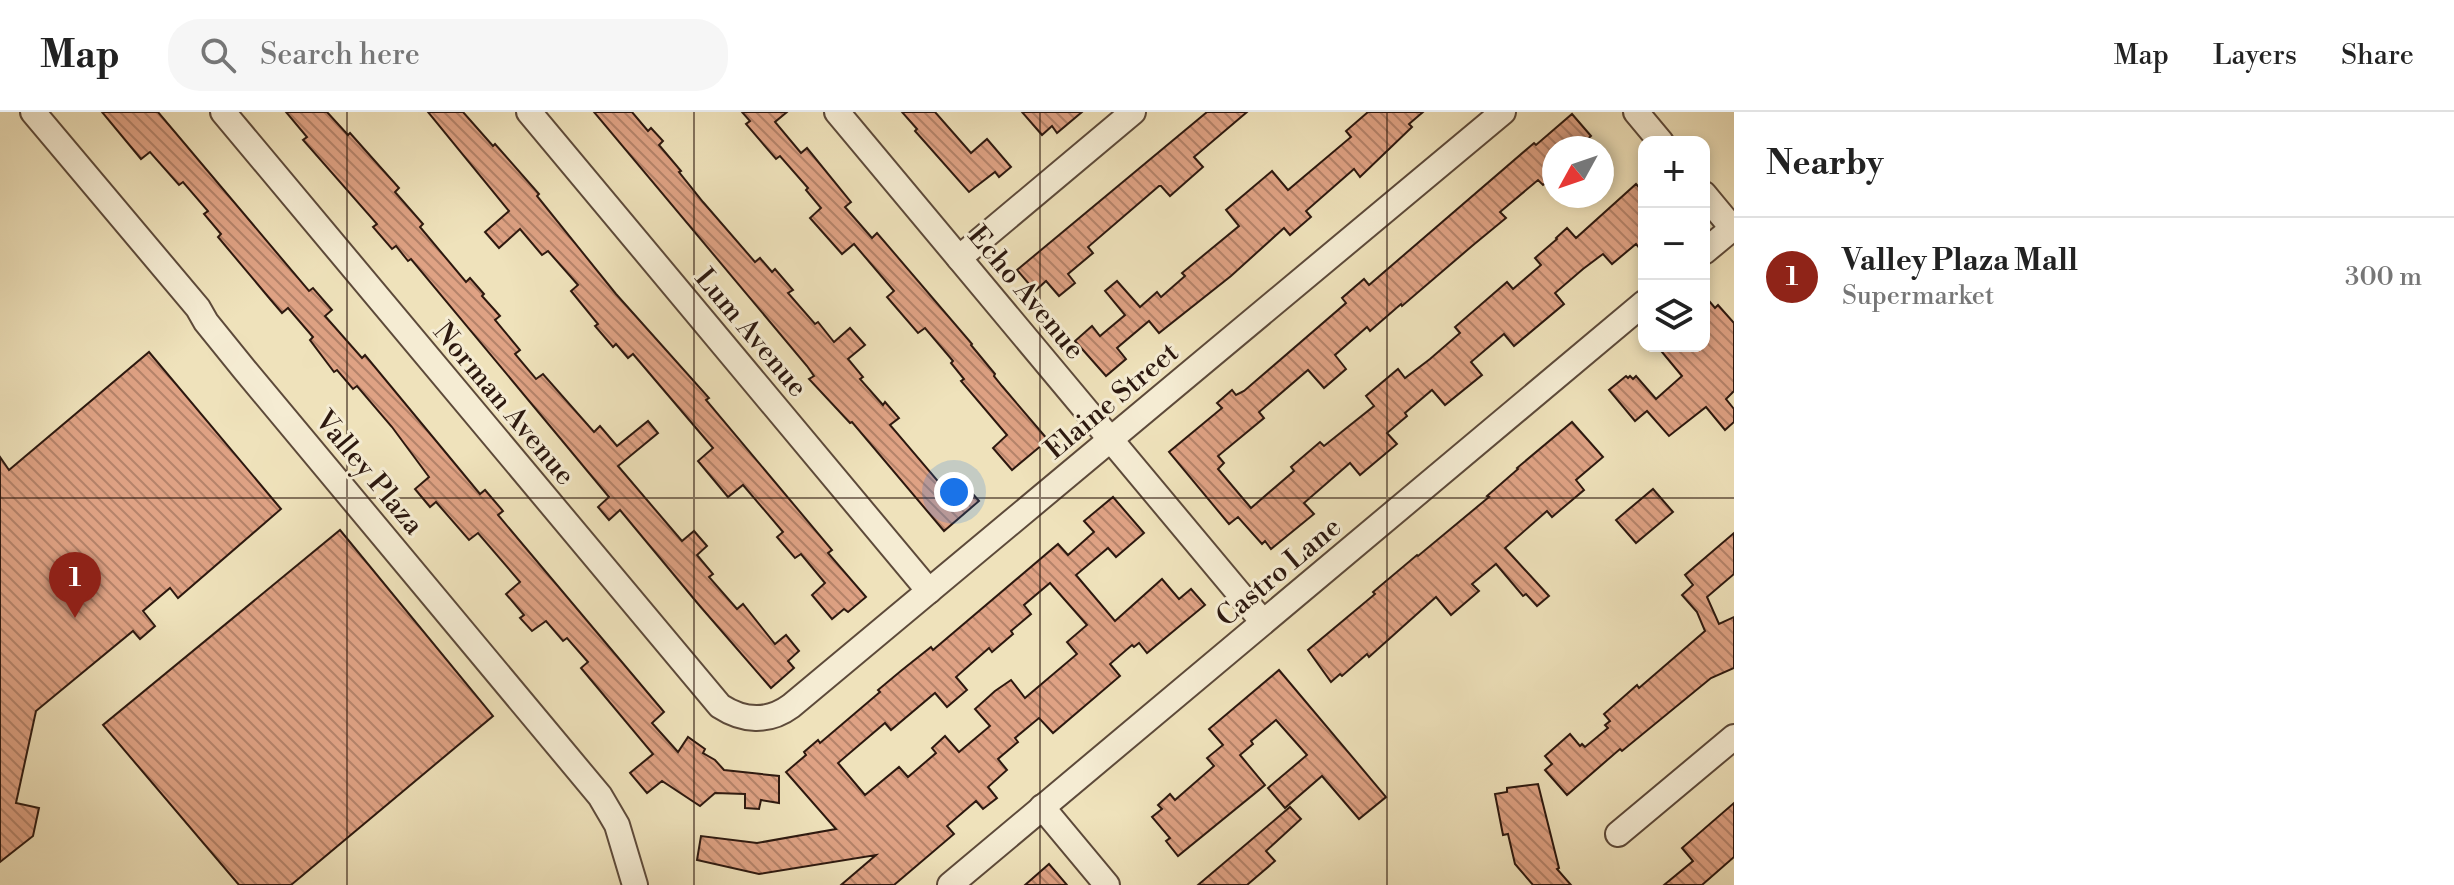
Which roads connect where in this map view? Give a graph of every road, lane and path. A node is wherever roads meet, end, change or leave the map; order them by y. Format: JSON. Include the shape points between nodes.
{"nodes":[{"id":1,"x":33,"y":112,"type":"edge"},
{"id":2,"x":223,"y":112,"type":"edge"},
{"id":3,"x":529,"y":112,"type":"edge"},
{"id":4,"x":837,"y":112,"type":"edge"},
{"id":5,"x":1133,"y":112,"type":"edge"},
{"id":6,"x":1503,"y":112,"type":"edge"},
{"id":7,"x":1636,"y":112,"type":"edge"},
{"id":8,"x":1656,"y":136,"type":"edge"},
{"id":9,"x":1710,"y":201,"type":"edge"},
{"id":10,"x":1733,"y":229,"type":"edge"},
{"id":11,"x":1710,"y":247,"type":"edge"},
{"id":12,"x":959,"y":258,"type":"junction"},
{"id":13,"x":1638,"y":308,"type":"edge"},
{"id":14,"x":1111,"y":439,"type":"junction"},
{"id":15,"x":929,"y":591,"type":"junction"},
{"id":16,"x":1263,"y":622,"type":"junction"},
{"id":17,"x":751,"y":719,"type":"joint"},
{"id":18,"x":1734,"y":737,"type":"edge"},
{"id":19,"x":1042,"y":807,"type":"junction"},
{"id":20,"x":1618,"y":834,"type":"dead end"},
{"id":21,"x":635,"y":885,"type":"edge"},
{"id":22,"x":950,"y":885,"type":"edge"},
{"id":23,"x":1107,"y":885,"type":"edge"}],
"edges":[{"from":1,"to":21,"type":"street","name":"Valley Plaza","via":[[600,796],[617,825]]},
{"from":2,"to":17,"type":"street","name":"Norman Avenue","via":[[720,706]]},
{"from":3,"to":15,"type":"street","name":"Lum Avenue"},
{"from":4,"to":12,"type":"street","name":"Echo Avenue"},
{"from":5,"to":12,"type":"street"},
{"from":6,"to":14,"type":"street","name":"Elaine Street"},
{"from":7,"to":8,"type":"street"},
{"from":9,"to":10,"type":"street"},
{"from":10,"to":11,"type":"street"},
{"from":12,"to":14,"type":"street","name":"Echo Avenue"},
{"from":13,"to":16,"type":"street","name":"Castro Lane"},
{"from":14,"to":15,"type":"street","name":"Elaine Street"},
{"from":14,"to":16,"type":"street","name":"Echo Avenue"},
{"from":15,"to":17,"type":"street","name":"Elaine Street","via":[[791,706]]},
{"from":16,"to":19,"type":"street","name":"Castro Lane"},
{"from":18,"to":20,"type":"street"},
{"from":19,"to":22,"type":"street","name":"Castro Lane"},
{"from":19,"to":23,"type":"street"}]}
